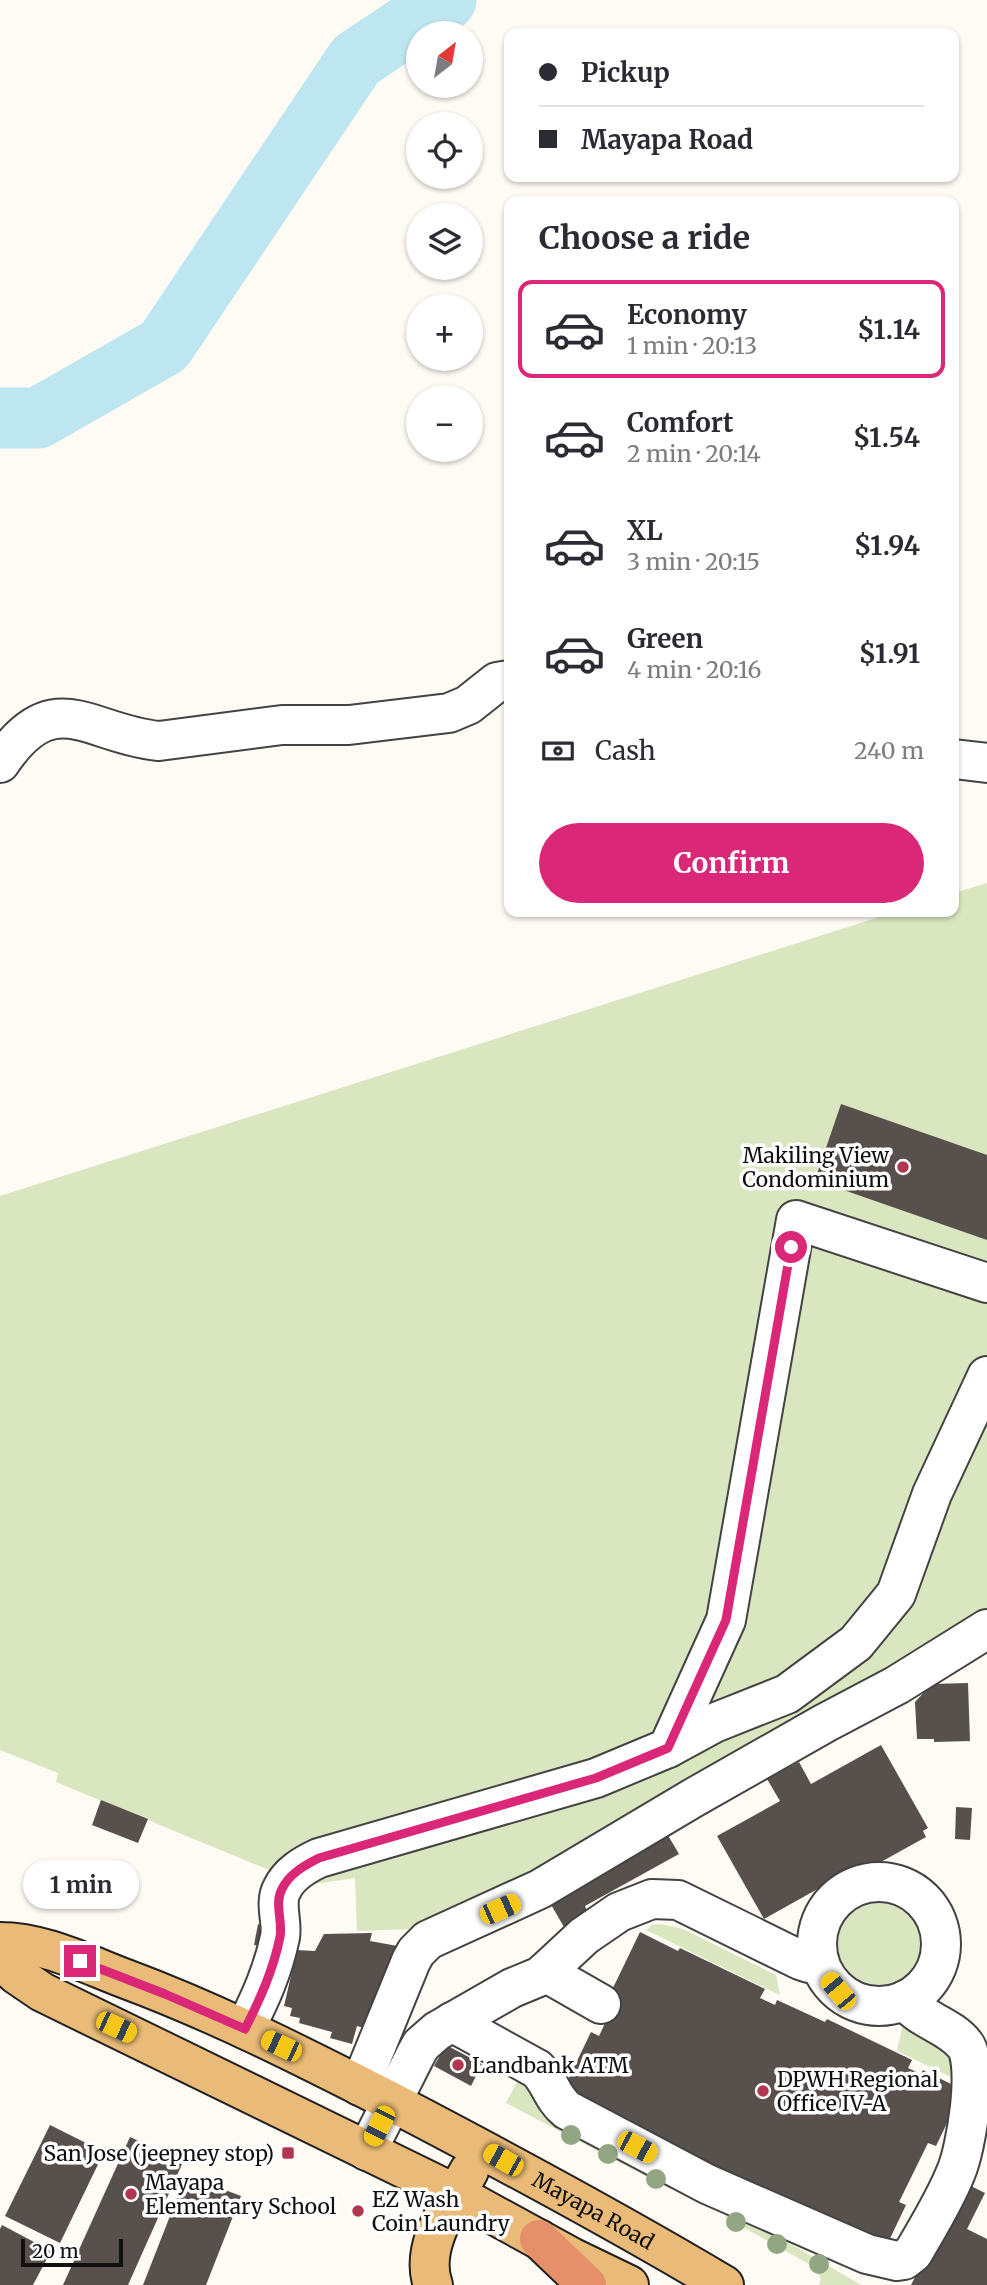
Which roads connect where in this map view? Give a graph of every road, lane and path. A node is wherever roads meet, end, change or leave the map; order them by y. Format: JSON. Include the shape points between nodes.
{"nodes":[{"id":1,"x":504,"y":681,"type":"edge"},
{"id":2,"x":959,"y":760,"type":"edge"},
{"id":3,"x":0,"y":763,"type":"edge"},
{"id":4,"x":987,"y":763,"type":"edge"},
{"id":5,"x":987,"y":1283,"type":"edge"},
{"id":6,"x":987,"y":1376,"type":"edge"},
{"id":7,"x":985,"y":1633,"type":"edge"},
{"id":8,"x":668,"y":1748,"type":"junction"},
{"id":9,"x":0,"y":1942,"type":"edge"},
{"id":10,"x":0,"y":1960,"type":"edge"},
{"id":11,"x":819,"y":1961,"type":"junction"},
{"id":12,"x":545,"y":1972,"type":"junction"},
{"id":13,"x":905,"y":2000,"type":"junction"},
{"id":14,"x":601,"y":2004,"type":"dead end"},
{"id":15,"x":452,"y":2022,"type":"junction"},
{"id":16,"x":245,"y":2029,"type":"junction"},
{"id":17,"x":376,"y":2094,"type":"junction"},
{"id":18,"x":481,"y":2148,"type":"junction"},
{"id":19,"x":367,"y":2151,"type":"junction"},
{"id":20,"x":456,"y":2194,"type":"junction"},
{"id":21,"x":539,"y":2239,"type":"junction"},
{"id":22,"x":433,"y":2285,"type":"edge"},
{"id":23,"x":587,"y":2285,"type":"edge"},
{"id":24,"x":629,"y":2285,"type":"edge"},
{"id":25,"x":724,"y":2285,"type":"edge"}],
"edges":[{"from":1,"to":3,"type":"street","via":[[449,713],[349,725],[282,725],[159,741],[78,719],[55,718],[22,735]]},
{"from":2,"to":4,"type":"street"},
{"from":5,"to":8,"type":"street","via":[[796,1220],[726,1620]]},
{"from":6,"to":8,"type":"street","via":[[932,1494],[895,1594],[856,1643],[787,1694],[714,1723]]},
{"from":7,"to":17,"type":"street","via":[[540,1889],[428,1940],[411,1961]]},
{"from":8,"to":16,"type":"street","via":[[596,1778],[308,1863],[280,1891],[281,1930],[272,1969]]},
{"from":9,"to":16,"type":"main road","name":"Mayapa Road","via":[[58,1953]]},
{"from":10,"to":19,"type":"main road","via":[[42,1992]]},
{"from":11,"to":12,"type":"street","via":[[800,1961],[686,1902],[660,1898],[606,1920]]},
{"from":11,"to":13,"type":"street","via":[[838,1991],[853,2000],[870,2005]]},
{"from":11,"to":13,"type":"street","via":[[819,1926],[838,1897],[870,1882],[904,1887],[931,1910],[941,1944],[931,1977]]},
{"from":12,"to":14,"type":"street"},
{"from":12,"to":15,"type":"street"},
{"from":13,"to":15,"type":"street","via":[[916,2013],[964,2044],[971,2061],[972,2085],[956,2173],[913,2253],[897,2261],[867,2255],[707,2184],[567,2110],[555,2100],[537,2068]]},
{"from":15,"to":17,"type":"street","via":[[421,2045]]},
{"from":16,"to":17,"type":"main road","name":"Mayapa Road"},
{"from":17,"to":18,"type":"main road","name":"Mayapa Road"},
{"from":17,"to":19,"type":"street"},
{"from":18,"to":20,"type":"main road"},
{"from":18,"to":25,"type":"main road","name":"Mayapa Road"},
{"from":19,"to":20,"type":"main road"},
{"from":20,"to":21,"type":"main road"},
{"from":20,"to":22,"type":"main road","via":[[430,2255]]},
{"from":21,"to":23,"type":"highway"},
{"from":21,"to":24,"type":"main road"}]}
